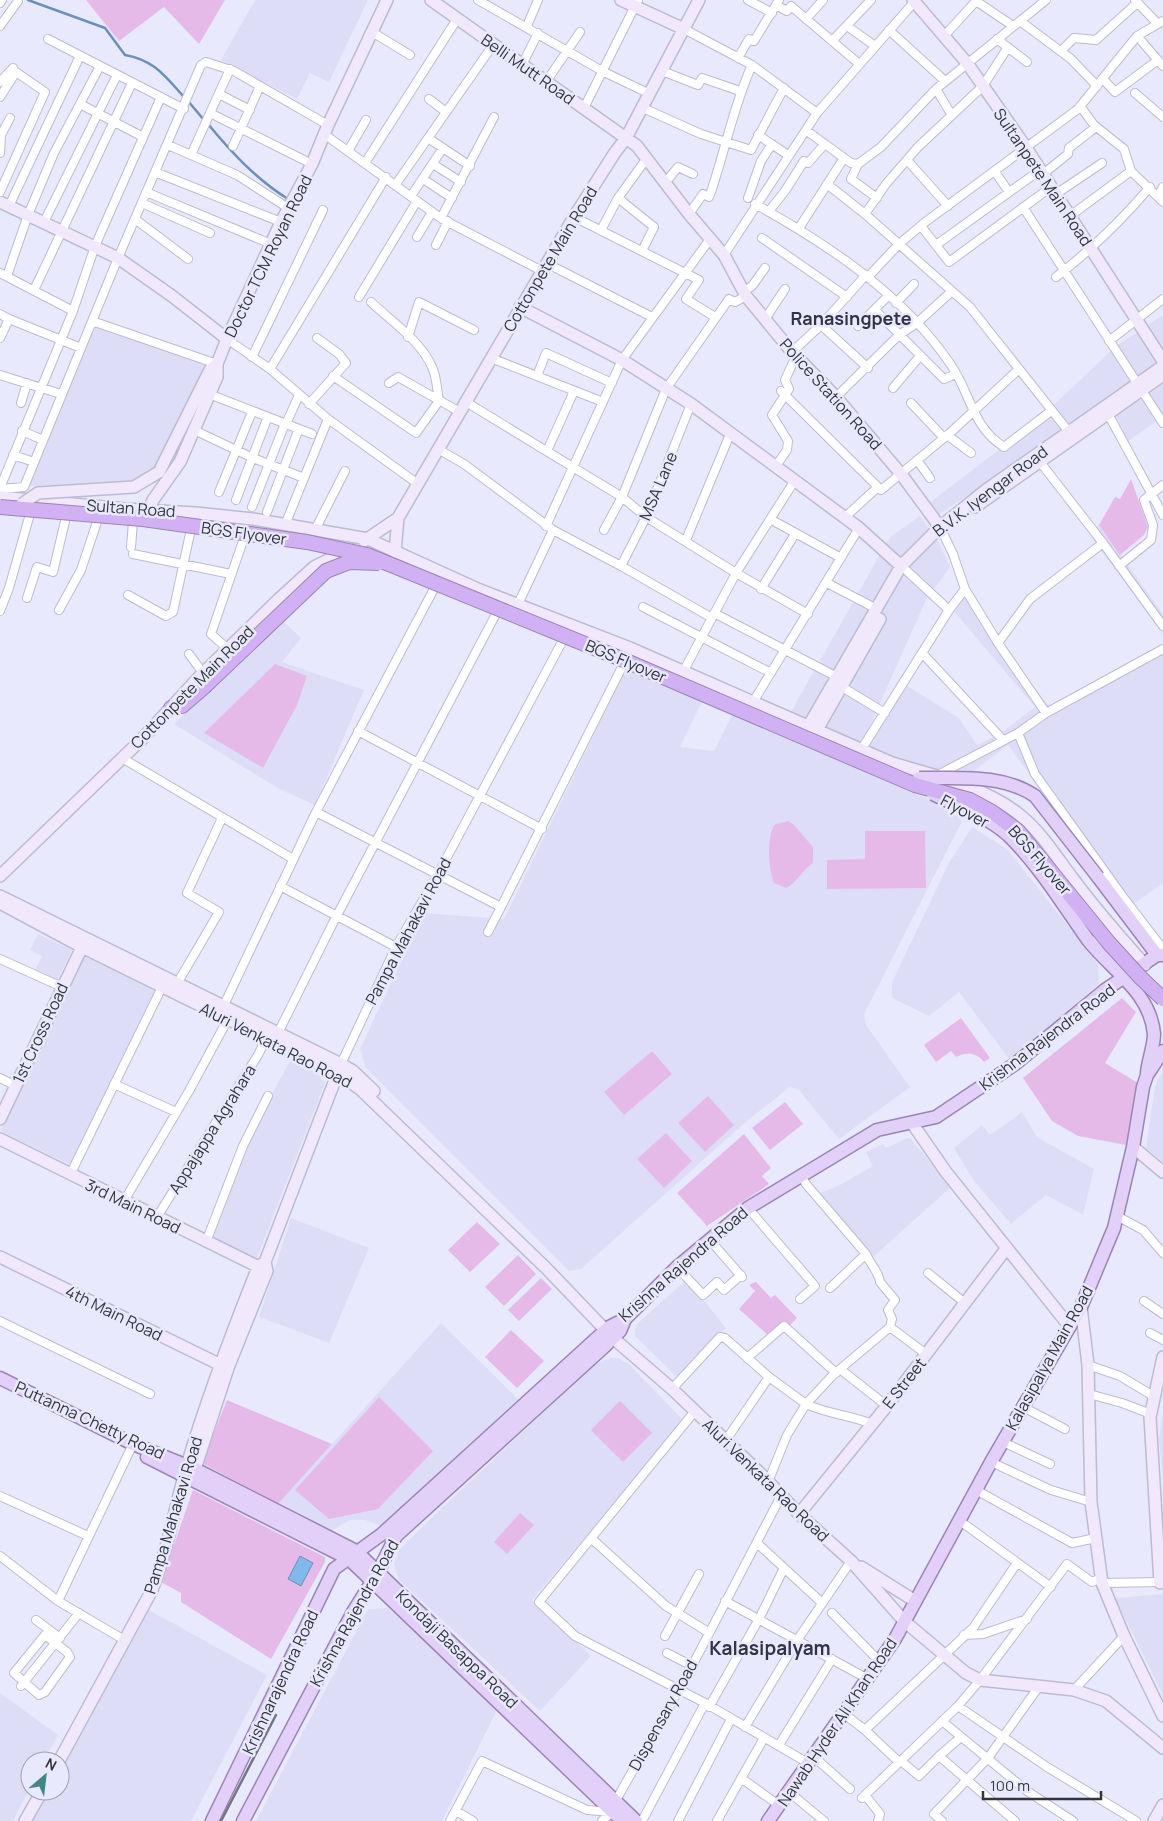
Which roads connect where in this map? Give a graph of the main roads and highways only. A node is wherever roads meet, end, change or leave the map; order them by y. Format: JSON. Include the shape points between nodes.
{"nodes":[{"id":1,"x":387,"y":0,"type":"edge"},
{"id":2,"x":431,"y":0,"type":"edge"},
{"id":3,"x":621,"y":0,"type":"edge"},
{"id":4,"x":698,"y":0,"type":"edge"},
{"id":5,"x":914,"y":0,"type":"edge"},
{"id":6,"x":637,"y":3,"type":"edge"},
{"id":7,"x":684,"y":29,"type":"junction"},
{"id":8,"x":626,"y":138,"type":"junction"},
{"id":9,"x":5,"y":204,"type":"edge"},
{"id":10,"x":520,"y":307,"type":"junction"},
{"id":11,"x":227,"y":339,"type":"junction"},
{"id":12,"x":1163,"y":361,"type":"edge"},
{"id":13,"x":217,"y":364,"type":"junction"},
{"id":14,"x":1163,"y":366,"type":"edge"},
{"id":15,"x":1163,"y":376,"type":"edge"},
{"id":16,"x":1139,"y":388,"type":"junction"},
{"id":17,"x":1106,"y":411,"type":"junction"},
{"id":18,"x":0,"y":497,"type":"edge"},
{"id":19,"x":0,"y":502,"type":"edge"},
{"id":20,"x":0,"y":509,"type":"edge"},
{"id":21,"x":26,"y":509,"type":"junction"},
{"id":22,"x":148,"y":510,"type":"junction"},
{"id":23,"x":398,"y":518,"type":"junction"},
{"id":24,"x":145,"y":524,"type":"junction"},
{"id":25,"x":317,"y":530,"type":"junction"},
{"id":26,"x":941,"y":530,"type":"junction"},
{"id":27,"x":368,"y":539,"type":"junction"},
{"id":28,"x":319,"y":547,"type":"junction"},
{"id":29,"x":347,"y":552,"type":"junction"},
{"id":30,"x":392,"y":557,"type":"junction"},
{"id":31,"x":314,"y":567,"type":"junction"},
{"id":32,"x":904,"y":568,"type":"junction"},
{"id":33,"x":204,"y":680,"type":"junction"},
{"id":34,"x":841,"y":681,"type":"junction"},
{"id":35,"x":171,"y":708,"type":"joint"},
{"id":36,"x":812,"y":728,"type":"junction"},
{"id":37,"x":804,"y":744,"type":"junction"},
{"id":38,"x":917,"y":781,"type":"junction"},
{"id":39,"x":0,"y":876,"type":"edge"},
{"id":40,"x":0,"y":896,"type":"edge"},
{"id":41,"x":0,"y":903,"type":"edge"},
{"id":42,"x":82,"y":947,"type":"junction"},
{"id":43,"x":1162,"y":952,"type":"edge"},
{"id":44,"x":1145,"y":965,"type":"junction"},
{"id":45,"x":1128,"y":977,"type":"junction"},
{"id":46,"x":164,"y":982,"type":"junction"},
{"id":47,"x":1163,"y":990,"type":"edge"},
{"id":48,"x":1163,"y":999,"type":"edge"},
{"id":49,"x":1163,"y":1006,"type":"edge"},
{"id":50,"x":1163,"y":1051,"type":"edge"},
{"id":51,"x":339,"y":1069,"type":"junction"},
{"id":52,"x":1147,"y":1075,"type":"junction"},
{"id":53,"x":0,"y":1119,"type":"edge"},
{"id":54,"x":912,"y":1123,"type":"junction"},
{"id":55,"x":0,"y":1139,"type":"edge"},
{"id":56,"x":1133,"y":1147,"type":"junction"},
{"id":57,"x":1161,"y":1168,"type":"edge"},
{"id":58,"x":1006,"y":1249,"type":"junction"},
{"id":59,"x":0,"y":1257,"type":"edge"},
{"id":60,"x":263,"y":1266,"type":"junction"},
{"id":61,"x":1081,"y":1307,"type":"junction"},
{"id":62,"x":1070,"y":1328,"type":"junction"},
{"id":63,"x":613,"y":1335,"type":"junction"},
{"id":64,"x":1163,"y":1357,"type":"edge"},
{"id":65,"x":224,"y":1366,"type":"junction"},
{"id":66,"x":0,"y":1378,"type":"edge"},
{"id":67,"x":0,"y":1385,"type":"edge"},
{"id":68,"x":133,"y":1447,"type":"junction"},
{"id":69,"x":185,"y":1468,"type":"junction"},
{"id":70,"x":799,"y":1514,"type":"junction"},
{"id":71,"x":352,"y":1555,"type":"junction"},
{"id":72,"x":851,"y":1561,"type":"junction"},
{"id":73,"x":375,"y":1575,"type":"junction"},
{"id":74,"x":1161,"y":1582,"type":"edge"},
{"id":75,"x":915,"y":1601,"type":"junction"},
{"id":76,"x":904,"y":1621,"type":"junction"},
{"id":77,"x":1163,"y":1716,"type":"edge"},
{"id":78,"x":1163,"y":1748,"type":"edge"},
{"id":79,"x":65,"y":1751,"type":"edge"},
{"id":80,"x":36,"y":1801,"type":"edge"},
{"id":81,"x":1163,"y":1805,"type":"edge"},
{"id":82,"x":614,"y":1807,"type":"junction"},
{"id":83,"x":25,"y":1821,"type":"edge"},
{"id":84,"x":212,"y":1821,"type":"edge"},
{"id":85,"x":243,"y":1821,"type":"edge"},
{"id":86,"x":622,"y":1821,"type":"edge"},
{"id":87,"x":636,"y":1821,"type":"edge"},
{"id":88,"x":768,"y":1821,"type":"edge"},
{"id":89,"x":1154,"y":1821,"type":"edge"}],
"edges":[{"from":1,"to":11,"type":"main road","name":"Doctor TCM Royan Road"},
{"from":2,"to":8,"type":"main road","name":"Belli Mutt Road"},
{"from":3,"to":6,"type":"main road"},
{"from":4,"to":7,"type":"main road","name":"Cottonpete Main Road"},
{"from":5,"to":12,"type":"main road","name":"Sultanpete Main Road","via":[[967,63],[1025,146]]},
{"from":6,"to":7,"type":"main road"},
{"from":7,"to":8,"type":"main road","name":"Cottonpete Main Road"},
{"from":8,"to":10,"type":"main road","name":"Cottonpete Main Road"},
{"from":8,"to":26,"type":"main road","name":"Police Station Road","via":[[637,146],[724,255],[745,294],[765,319],[836,397],[900,474]]},
{"from":9,"to":11,"type":"main road","via":[[118,258]]},
{"from":10,"to":23,"type":"main road","name":"Cottonpete Main Road"},
{"from":10,"to":32,"type":"main road","via":[[622,360],[691,404],[845,517]]},
{"from":11,"to":13,"type":"main road","name":"Doctor TCM Royan Road"},
{"from":13,"to":21,"type":"main road","bridge":true,"via":[[208,374],[160,472],[134,487],[38,492]]},
{"from":13,"to":22,"type":"main road","name":"Doctor TCM Royan Road","via":[[217,374],[175,471]]},
{"from":14,"to":16,"type":"main road","name":"B.V.K. Iyengar Road"},
{"from":15,"to":16,"type":"main road","name":"B.V.K. Iyengar Road"},
{"from":16,"to":17,"type":"main road","name":"B.V.K. Iyengar Road"},
{"from":17,"to":26,"type":"main road","name":"B.V.K. Iyengar Road","via":[[1040,462]]},
{"from":17,"to":26,"type":"main road","name":"B.V.K. Iyengar Road","via":[[1069,432],[986,490]]},
{"from":18,"to":22,"type":"main road","name":"Sultan Road"},
{"from":19,"to":21,"type":"highway","name":"BGS Flyover"},
{"from":20,"to":21,"type":"main road"},
{"from":20,"to":30,"type":"highway","name":"BGS Flyover","bridge":true,"via":[[143,519]]},
{"from":21,"to":24,"type":"main road","via":[[66,517]]},
{"from":21,"to":38,"type":"highway","name":"BGS Flyover","via":[[212,519],[369,546],[571,628]]},
{"from":22,"to":24,"type":"main road"},
{"from":22,"to":25,"type":"main road","name":"Sultan Road","via":[[191,512]]},
{"from":23,"to":27,"type":"main road","name":"Cottonpete Main Road"},
{"from":23,"to":30,"type":"main road","name":"Cottonpete Main Road"},
{"from":24,"to":28,"type":"main road"},
{"from":25,"to":27,"type":"main road","name":"Sultan Road"},
{"from":25,"to":28,"type":"main road"},
{"from":26,"to":32,"type":"main road","name":"B.V.K. Iyengar Road"},
{"from":27,"to":29,"type":"main road","name":"Cottonpete Main Road"},
{"from":27,"to":30,"type":"main road","name":"Sultan Road"},
{"from":28,"to":29,"type":"main road"},
{"from":28,"to":31,"type":"main road"},
{"from":29,"to":31,"type":"main road","name":"Cottonpete Main Road"},
{"from":29,"to":37,"type":"main road","via":[[436,585]]},
{"from":30,"to":33,"type":"highway","bridge":true,"via":[[349,562],[326,571]]},
{"from":30,"to":36,"type":"main road","name":"Sultan Road","via":[[630,648]]},
{"from":30,"to":38,"type":"highway","name":"BGS Flyover","bridge":true},
{"from":31,"to":33,"type":"main road","name":"Cottonpete Main Road","via":[[228,649]]},
{"from":32,"to":34,"type":"main road","name":"B.V.K. Iyengar Road"},
{"from":32,"to":34,"type":"main road","name":"B.V.K. Iyengar Road","via":[[877,609]]},
{"from":33,"to":35,"type":"highway","via":[[182,706]]},
{"from":34,"to":36,"type":"main road","name":"B.V.K. Iyengar Road"},
{"from":35,"to":39,"type":"main road","name":"Cottonpete Main Road"},
{"from":36,"to":37,"type":"main road","name":"B.V.K. Iyengar Road"},
{"from":36,"to":44,"type":"main road","name":"Sultan Road","via":[[892,763],[984,794],[1020,815],[1045,839],[1074,881]]},
{"from":37,"to":45,"type":"main road","via":[[926,795],[971,808],[1008,828]]},
{"from":38,"to":43,"type":"main road","bridge":true,"via":[[998,780],[1022,787],[1035,796]]},
{"from":38,"to":45,"type":"main road","name":"Flyover","bridge":true,"via":[[1006,834],[1088,940]]},
{"from":38,"to":47,"type":"highway","name":"BGS Flyover","via":[[974,796],[995,806],[1024,829],[1113,938]]},
{"from":38,"to":48,"type":"highway","name":"BGS Flyover","bridge":true,"via":[[970,800],[1018,831],[1109,943]]},
{"from":40,"to":46,"type":"main road","name":"Aluri Venkata Rao Road"},
{"from":41,"to":42,"type":"main road","name":"Aluri Venkata Rao Road"},
{"from":42,"to":46,"type":"main road","name":"Aluri Venkata Rao Road"},
{"from":42,"to":53,"type":"main road","name":"1st Cross Road"},
{"from":43,"to":44,"type":"main road","name":"Krishna Rajendra Road"},
{"from":44,"to":45,"type":"main road","name":"Krishna Rajendra Road"},
{"from":45,"to":49,"type":"main road"},
{"from":45,"to":52,"type":"main road","via":[[1150,1016],[1154,1036]]},
{"from":45,"to":54,"type":"main road","name":"Krishna Rajendra Road","via":[[1105,990],[1007,1070],[936,1118]]},
{"from":46,"to":51,"type":"main road","name":"Aluri Venkata Rao Road","via":[[266,1039]]},
{"from":46,"to":51,"type":"main road","name":"Aluri Venkata Rao Road","via":[[178,982],[278,1033]]},
{"from":50,"to":52,"type":"main road","name":"Kalasipalya Main Road"},
{"from":51,"to":60,"type":"main road","name":"Pampa Mahakavi Road"},
{"from":51,"to":63,"type":"main road","name":"Aluri Venkata Rao Road"},
{"from":51,"to":63,"type":"main road","name":"Aluri Venkata Rao Road","via":[[352,1071],[569,1281]]},
{"from":52,"to":56,"type":"main road","name":"Kalasipalya Main Road"},
{"from":54,"to":58,"type":"main road"},
{"from":54,"to":63,"type":"main road","name":"Krishna Rajendra Road","via":[[877,1130],[748,1208],[677,1267]]},
{"from":55,"to":60,"type":"main road","name":"3rd Main Road","via":[[206,1242]]},
{"from":56,"to":57,"type":"main road"},
{"from":56,"to":61,"type":"main road","name":"Kalasipalya Main Road","via":[[1117,1216]]},
{"from":58,"to":62,"type":"main road"},
{"from":58,"to":70,"type":"main road","name":"E Street","via":[[887,1406]]},
{"from":59,"to":65,"type":"main road","name":"4th Main Road"},
{"from":60,"to":65,"type":"main road","name":"Pampa Mahakavi Road"},
{"from":61,"to":62,"type":"main road","name":"Kalasipalya Main Road"},
{"from":61,"to":77,"type":"main road","via":[[1088,1365],[1091,1502],[1101,1580]]},
{"from":62,"to":75,"type":"main road","name":"Kalasipalya Main Road","via":[[990,1462]]},
{"from":63,"to":70,"type":"main road","name":"Aluri Venkata Rao Road","via":[[726,1440]]},
{"from":63,"to":71,"type":"main road","name":"Krishna Rajendra Road","via":[[382,1534]]},
{"from":63,"to":73,"type":"main road","name":"Krishna Rajendra Road","via":[[396,1536]]},
{"from":64,"to":74,"type":"main road","via":[[1151,1414]]},
{"from":65,"to":69,"type":"main road","name":"Pampa Mahakavi Road"},
{"from":66,"to":68,"type":"main road","name":"Puttanna Chetty Road"},
{"from":67,"to":68,"type":"main road","name":"Puttanna Chetty Road"},
{"from":68,"to":69,"type":"main road","name":"Puttanna Chetty Road"},
{"from":69,"to":71,"type":"main road","name":"Kondaji Basappa Road"},
{"from":69,"to":79,"type":"main road","name":"Pampa Mahakavi Road","via":[[160,1569],[146,1604]]},
{"from":70,"to":72,"type":"main road","name":"Aluri Venkata Rao Road"},
{"from":71,"to":73,"type":"main road","name":"Kondaji Basappa Road"},
{"from":71,"to":84,"type":"main road","name":"Krishnarajendra Road","via":[[334,1570]]},
{"from":72,"to":75,"type":"main road"},
{"from":72,"to":76,"type":"main road","name":"Aluri Venkata Rao Road"},
{"from":73,"to":82,"type":"main road","name":"Kondaji Basappa Road"},
{"from":73,"to":85,"type":"main road","name":"Krishna Rajendra Road"},
{"from":75,"to":76,"type":"main road","name":"Kalasipalya Main Road"},
{"from":76,"to":78,"type":"main road","name":"Aluri Venkata Rao Road","via":[[966,1673],[980,1680],[1074,1690],[1106,1701]]},
{"from":76,"to":88,"type":"main road","name":"Nawab Hyder Ali Khan Road","via":[[880,1662]]},
{"from":80,"to":83,"type":"main road"},
{"from":81,"to":89,"type":"main road"},
{"from":82,"to":86,"type":"main road","name":"Kondaji Basappa Road"},
{"from":82,"to":87,"type":"main road","name":"Kondaji Basappa Road"}]}
